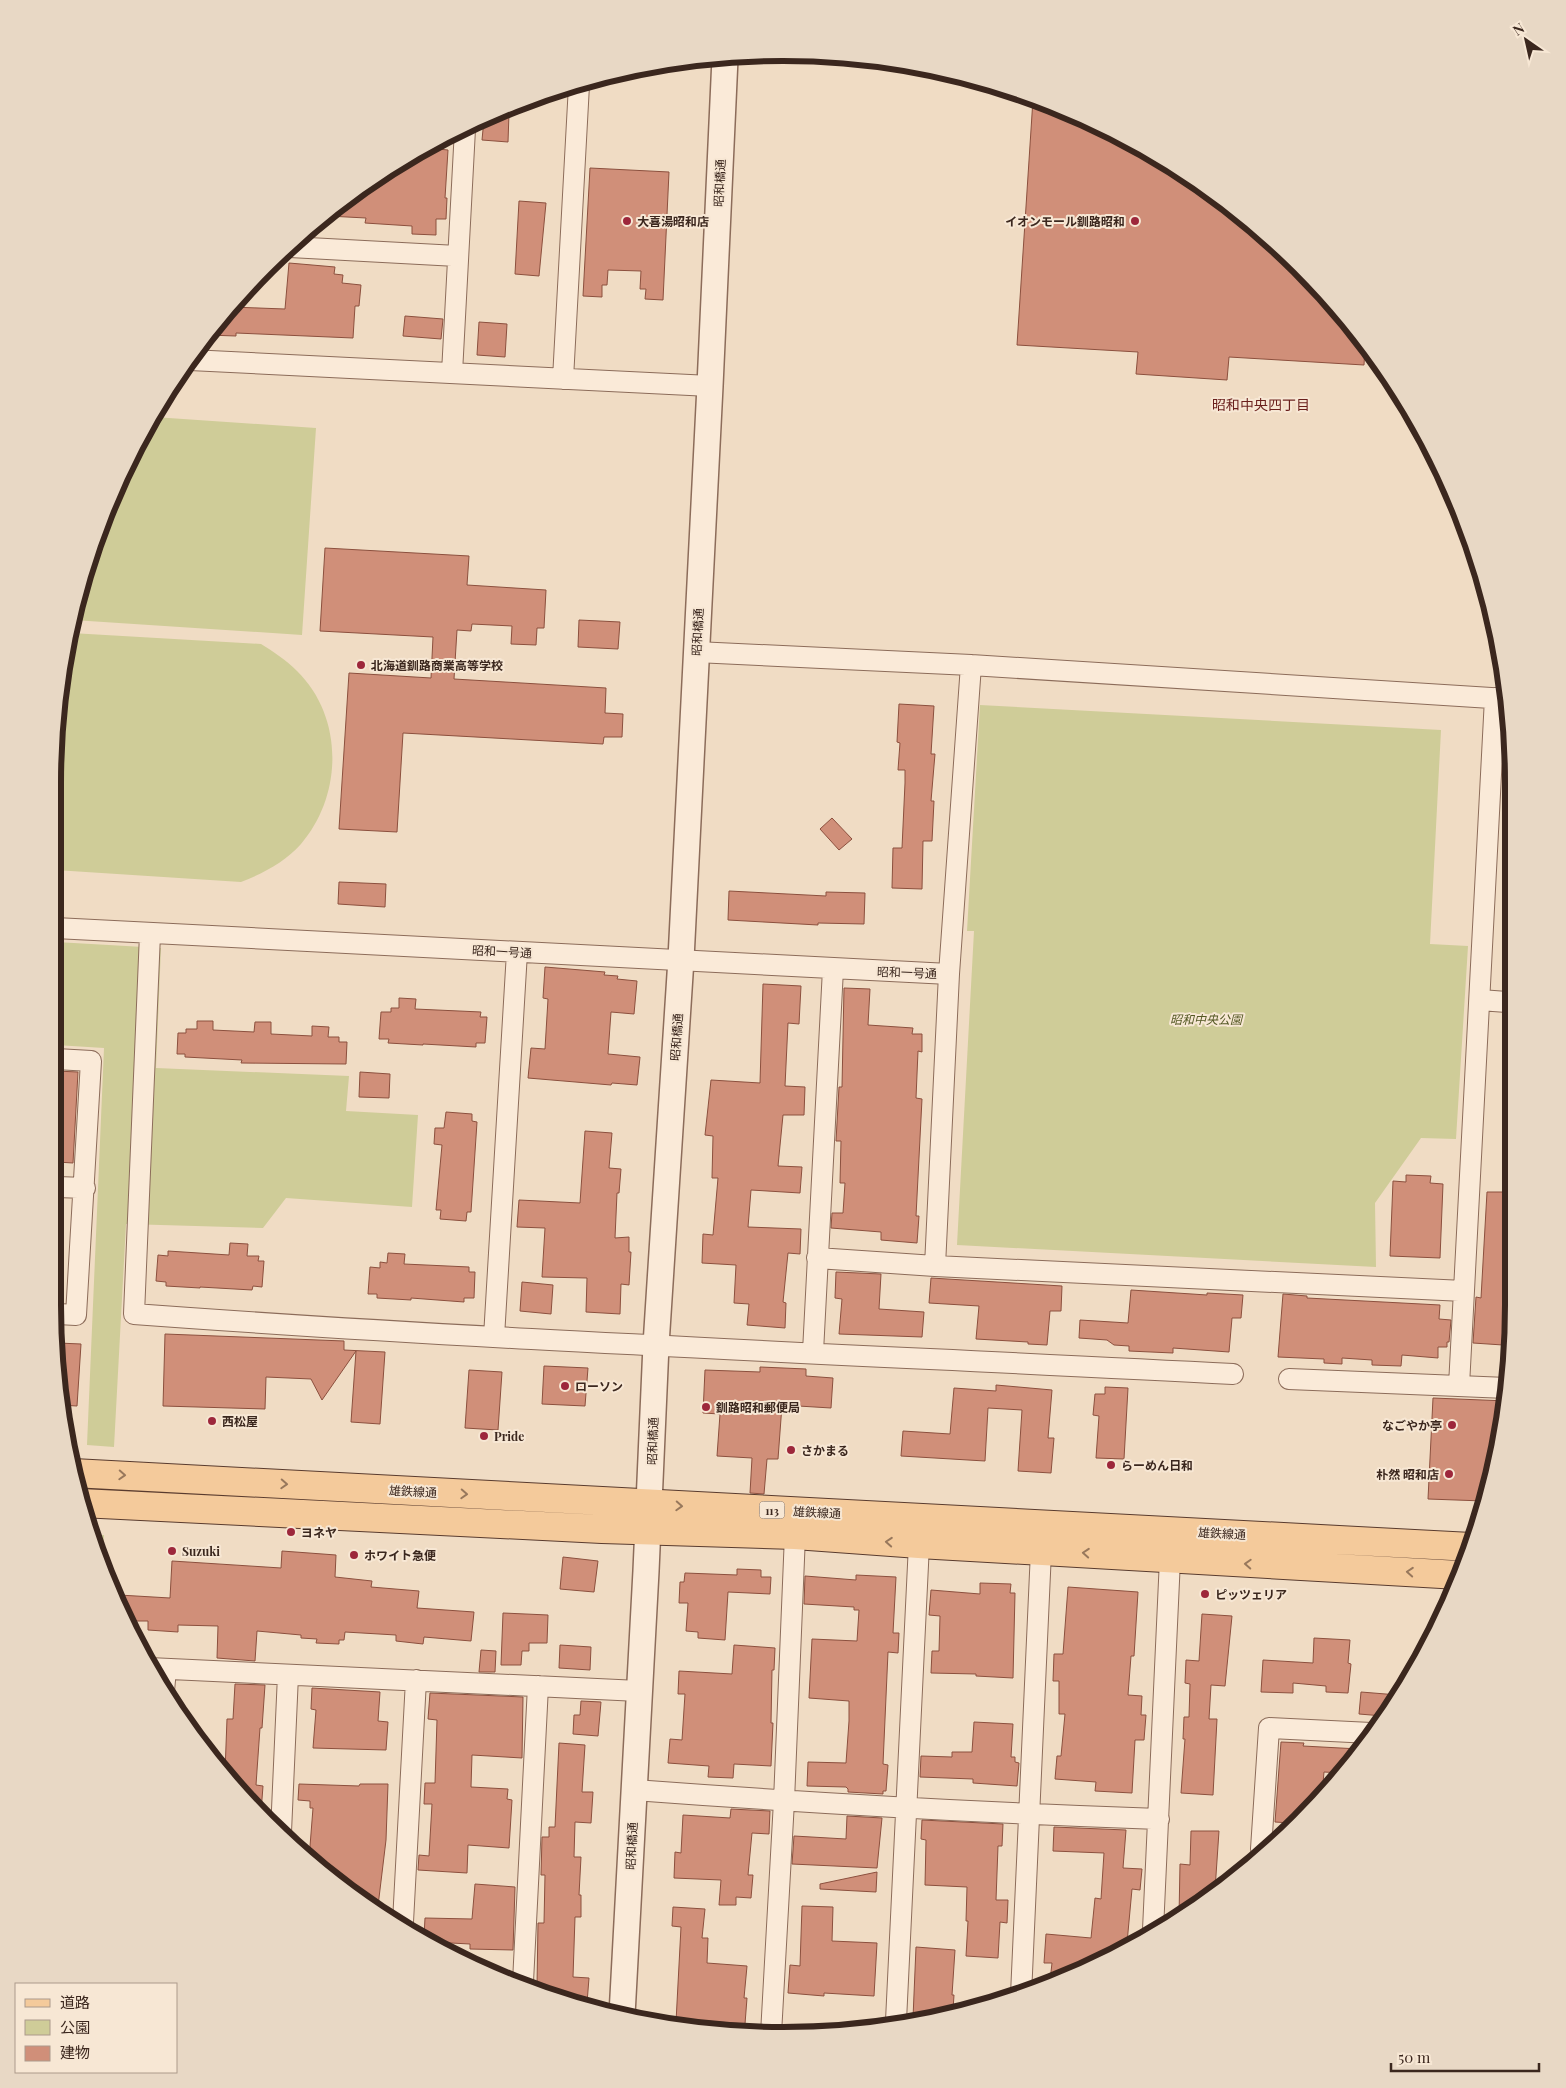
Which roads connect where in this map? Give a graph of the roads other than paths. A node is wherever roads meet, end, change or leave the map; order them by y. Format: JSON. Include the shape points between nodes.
{"nodes":[{"id":1,"x":725,"y":64,"type":"edge"},
{"id":2,"x":579,"y":91,"type":"edge"},
{"id":3,"x":458,"y":139,"type":"edge"},
{"id":4,"x":299,"y":247,"type":"edge"},
{"id":5,"x":457,"y":256,"type":"junction"},
{"id":6,"x":198,"y":360,"type":"edge"},
{"id":7,"x":452,"y":373,"type":"junction"},
{"id":8,"x":563,"y":379,"type":"junction"},
{"id":9,"x":710,"y":386,"type":"junction"},
{"id":10,"x":696,"y":652,"type":"junction"},
{"id":11,"x":971,"y":665,"type":"junction"},
{"id":12,"x":1500,"y":699,"type":"edge"},
{"id":13,"x":1500,"y":706,"type":"edge"},
{"id":14,"x":61,"y":928,"type":"edge"},
{"id":15,"x":150,"y":934,"type":"junction"},
{"id":16,"x":517,"y":952,"type":"junction"},
{"id":17,"x":681,"y":959,"type":"junction"},
{"id":18,"x":833,"y":969,"type":"junction"},
{"id":19,"x":949,"y":974,"type":"junction"},
{"id":20,"x":1480,"y":1000,"type":"junction"},
{"id":21,"x":1505,"y":1002,"type":"edge"},
{"id":22,"x":61,"y":1060,"type":"edge"},
{"id":23,"x":61,"y":1187,"type":"edge"},
{"id":24,"x":85,"y":1188,"type":"junction"},
{"id":25,"x":817,"y":1258,"type":"junction"},
{"id":26,"x":935,"y":1266,"type":"junction"},
{"id":27,"x":1464,"y":1291,"type":"junction"},
{"id":28,"x":61,"y":1314,"type":"edge"},
{"id":29,"x":494,"y":1337,"type":"junction"},
{"id":30,"x":656,"y":1344,"type":"junction"},
{"id":31,"x":813,"y":1352,"type":"junction"},
{"id":32,"x":1233,"y":1374,"type":"dead end"},
{"id":33,"x":1289,"y":1379,"type":"dead end"},
{"id":34,"x":1459,"y":1386,"type":"junction"},
{"id":35,"x":1500,"y":1388,"type":"edge"},
{"id":36,"x":82,"y":1473,"type":"edge"},
{"id":37,"x":90,"y":1503,"type":"edge"},
{"id":38,"x":649,"y":1504,"type":"junction"},
{"id":39,"x":648,"y":1531,"type":"junction"},
{"id":40,"x":795,"y":1535,"type":"junction"},
{"id":41,"x":919,"y":1544,"type":"junction"},
{"id":42,"x":1463,"y":1547,"type":"edge"},
{"id":43,"x":1042,"y":1551,"type":"junction"},
{"id":44,"x":1170,"y":1559,"type":"junction"},
{"id":45,"x":1452,"y":1575,"type":"edge"},
{"id":46,"x":159,"y":1668,"type":"edge"},
{"id":47,"x":288,"y":1675,"type":"junction"},
{"id":48,"x":416,"y":1680,"type":"junction"},
{"id":49,"x":538,"y":1686,"type":"junction"},
{"id":50,"x":640,"y":1691,"type":"junction"},
{"id":51,"x":1365,"y":1732,"type":"edge"},
{"id":52,"x":634,"y":1790,"type":"junction"},
{"id":53,"x":784,"y":1801,"type":"junction"},
{"id":54,"x":906,"y":1807,"type":"junction"},
{"id":55,"x":1030,"y":1815,"type":"junction"},
{"id":56,"x":1159,"y":1819,"type":"junction"},
{"id":57,"x":280,"y":1822,"type":"edge"},
{"id":58,"x":1261,"y":1846,"type":"edge"},
{"id":59,"x":403,"y":1918,"type":"edge"},
{"id":60,"x":1153,"y":1924,"type":"edge"},
{"id":61,"x":523,"y":1978,"type":"edge"},
{"id":62,"x":1021,"y":1986,"type":"edge"},
{"id":63,"x":622,"y":2008,"type":"edge"},
{"id":64,"x":896,"y":2018,"type":"edge"},
{"id":65,"x":771,"y":2027,"type":"edge"}],
"edges":[{"from":1,"to":9,"type":"street","name":"昭和橋通"},
{"from":2,"to":8,"type":"street"},
{"from":3,"to":5,"type":"street"},
{"from":4,"to":5,"type":"street"},
{"from":5,"to":7,"type":"street"},
{"from":6,"to":7,"type":"street"},
{"from":7,"to":8,"type":"street"},
{"from":8,"to":9,"type":"street"},
{"from":9,"to":10,"type":"street","name":"昭和橋通"},
{"from":10,"to":11,"type":"street"},
{"from":10,"to":17,"type":"street","name":"昭和橋通"},
{"from":11,"to":12,"type":"street"},
{"from":11,"to":19,"type":"street"},
{"from":13,"to":20,"type":"street"},
{"from":14,"to":15,"type":"street","name":"昭和一号通"},
{"from":15,"to":16,"type":"street","name":"昭和一号通"},
{"from":15,"to":29,"type":"street","via":[[134,1314]]},
{"from":16,"to":17,"type":"street","name":"昭和一号通"},
{"from":16,"to":29,"type":"street"},
{"from":17,"to":18,"type":"street","name":"昭和一号通"},
{"from":17,"to":30,"type":"street","name":"昭和橋通"},
{"from":18,"to":19,"type":"street","name":"昭和一号通"},
{"from":18,"to":25,"type":"street"},
{"from":19,"to":26,"type":"street"},
{"from":20,"to":21,"type":"street"},
{"from":20,"to":27,"type":"street"},
{"from":22,"to":24,"type":"street","via":[[91,1061]]},
{"from":23,"to":24,"type":"street"},
{"from":24,"to":28,"type":"street","via":[[76,1315]]},
{"from":25,"to":26,"type":"street"},
{"from":25,"to":31,"type":"street"},
{"from":26,"to":27,"type":"street"},
{"from":27,"to":34,"type":"street"},
{"from":29,"to":30,"type":"street"},
{"from":30,"to":31,"type":"street"},
{"from":30,"to":38,"type":"street","name":"昭和橋通"},
{"from":31,"to":32,"type":"street"},
{"from":33,"to":34,"type":"street"},
{"from":34,"to":35,"type":"street"},
{"from":36,"to":38,"type":"main road","name":"雄鉄線通","number":"113","one_way":true},
{"from":37,"to":39,"type":"main road","name":"雄鉄線通","number":"113"},
{"from":38,"to":39,"type":"street","name":"昭和橋通"},
{"from":38,"to":42,"type":"main road","name":"雄鉄線通","number":"113","one_way":true},
{"from":39,"to":40,"type":"main road","name":"雄鉄線通","number":"113"},
{"from":39,"to":50,"type":"street","name":"昭和橋通"},
{"from":41,"to":40,"type":"main road","name":"雄鉄線通","number":"113","one_way":true},
{"from":40,"to":53,"type":"street"},
{"from":41,"to":43,"type":"main road","name":"雄鉄線通","number":"113"},
{"from":41,"to":54,"type":"street"},
{"from":44,"to":43,"type":"main road","name":"雄鉄線通","number":"113","one_way":true},
{"from":43,"to":55,"type":"street"},
{"from":45,"to":44,"type":"main road","name":"雄鉄線通","number":"113","one_way":true},
{"from":44,"to":56,"type":"street"},
{"from":46,"to":47,"type":"street"},
{"from":47,"to":48,"type":"street"},
{"from":47,"to":57,"type":"street"},
{"from":48,"to":49,"type":"street"},
{"from":48,"to":59,"type":"street"},
{"from":49,"to":50,"type":"street"},
{"from":49,"to":61,"type":"street"},
{"from":50,"to":52,"type":"street","name":"昭和橋通"},
{"from":51,"to":58,"type":"street","via":[[1270,1728]]},
{"from":52,"to":53,"type":"street"},
{"from":52,"to":63,"type":"street","name":"昭和橋通"},
{"from":53,"to":54,"type":"street"},
{"from":53,"to":65,"type":"street"},
{"from":54,"to":55,"type":"street"},
{"from":54,"to":64,"type":"street"},
{"from":55,"to":56,"type":"street"},
{"from":55,"to":62,"type":"street"},
{"from":56,"to":60,"type":"street"}]}
